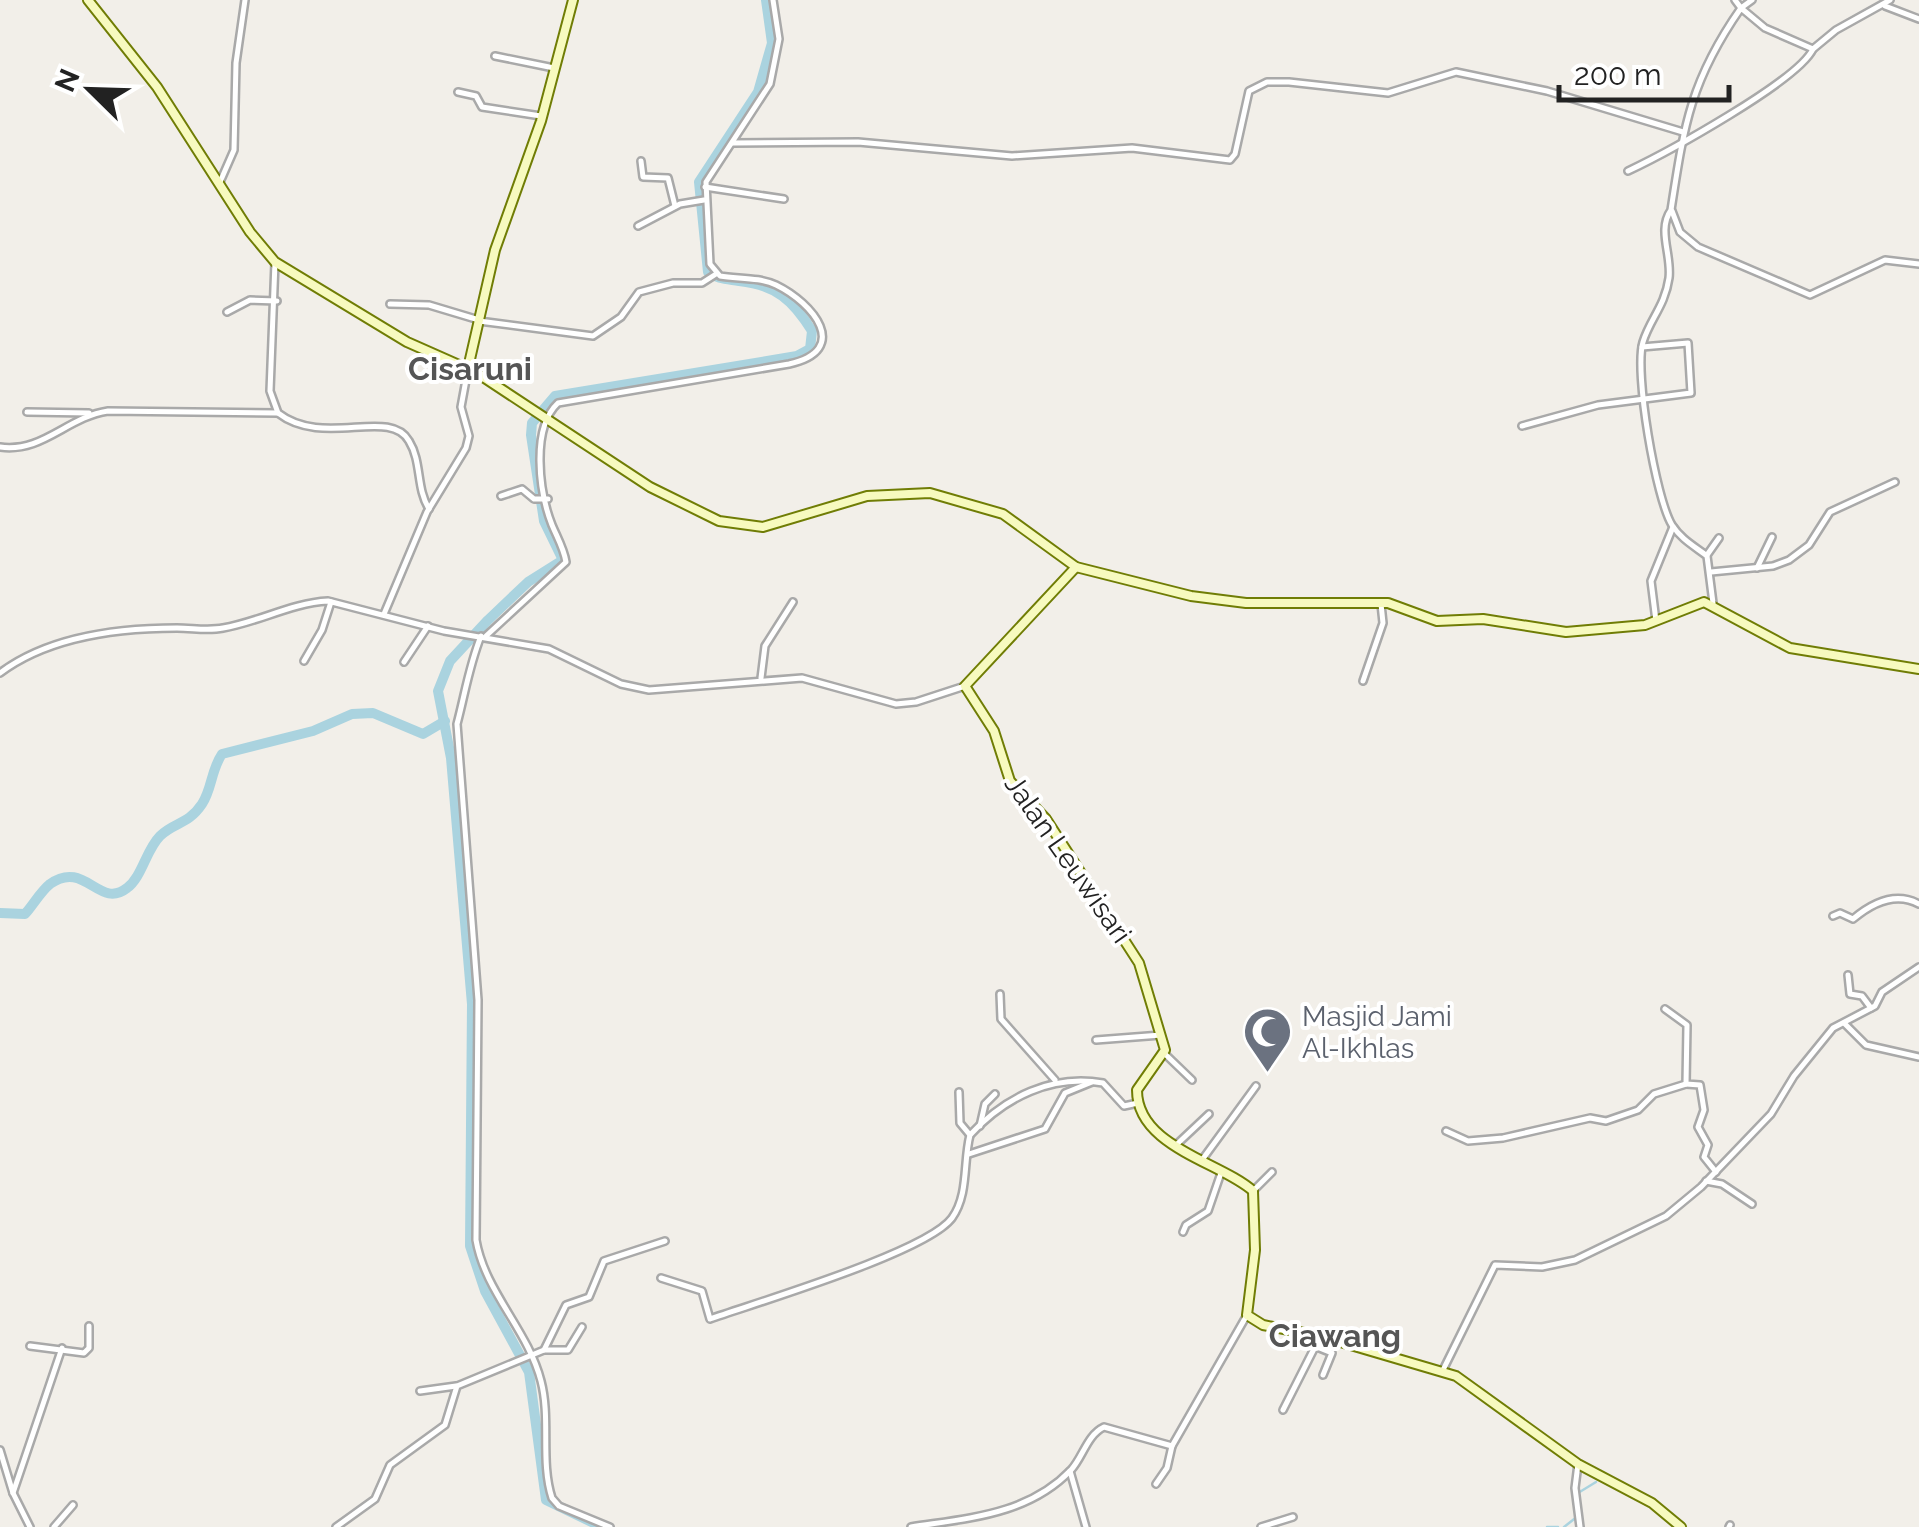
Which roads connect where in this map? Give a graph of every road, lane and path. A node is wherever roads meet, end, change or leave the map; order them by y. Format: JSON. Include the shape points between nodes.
{"nodes":[{"id":1,"x":88,"y":0,"type":"edge"},
{"id":2,"x":245,"y":0,"type":"edge"},
{"id":3,"x":573,"y":0,"type":"edge"},
{"id":4,"x":772,"y":0,"type":"edge"},
{"id":5,"x":1735,"y":0,"type":"edge"},
{"id":6,"x":1752,"y":0,"type":"edge"},
{"id":7,"x":1888,"y":3,"type":"edge"},
{"id":8,"x":1741,"y":8,"type":"junction"},
{"id":9,"x":1919,"y":20,"type":"edge"},
{"id":10,"x":1813,"y":49,"type":"junction"},
{"id":11,"x":495,"y":56,"type":"dead end"},
{"id":12,"x":554,"y":68,"type":"junction"},
{"id":13,"x":458,"y":92,"type":"dead end"},
{"id":14,"x":542,"y":116,"type":"junction"},
{"id":15,"x":1683,"y":132,"type":"junction"},
{"id":16,"x":733,"y":143,"type":"junction"},
{"id":17,"x":1681,"y":145,"type":"junction"},
{"id":18,"x":642,"y":161,"type":"dead end"},
{"id":19,"x":1628,"y":171,"type":"dead end"},
{"id":20,"x":220,"y":182,"type":"junction"},
{"id":21,"x":705,"y":187,"type":"junction"},
{"id":22,"x":784,"y":199,"type":"dead end"},
{"id":23,"x":700,"y":201,"type":"junction"},
{"id":24,"x":675,"y":206,"type":"junction"},
{"id":25,"x":1670,"y":210,"type":"junction"},
{"id":26,"x":638,"y":226,"type":"dead end"},
{"id":27,"x":275,"y":262,"type":"junction"},
{"id":28,"x":1919,"y":264,"type":"edge"},
{"id":29,"x":715,"y":274,"type":"junction"},
{"id":30,"x":277,"y":301,"type":"junction"},
{"id":31,"x":390,"y":304,"type":"dead end"},
{"id":32,"x":226,"y":312,"type":"dead end"},
{"id":33,"x":479,"y":321,"type":"junction"},
{"id":34,"x":1642,"y":347,"type":"junction"},
{"id":35,"x":468,"y":368,"type":"junction"},
{"id":36,"x":1646,"y":400,"type":"junction"},
{"id":37,"x":27,"y":412,"type":"dead end"},
{"id":38,"x":278,"y":412,"type":"junction"},
{"id":39,"x":95,"y":413,"type":"junction"},
{"id":40,"x":540,"y":415,"type":"junction"},
{"id":41,"x":1522,"y":426,"type":"dead end"},
{"id":42,"x":0,"y":447,"type":"edge"},
{"id":43,"x":1895,"y":482,"type":"dead end"},
{"id":44,"x":501,"y":496,"type":"dead end"},
{"id":45,"x":542,"y":499,"type":"junction"},
{"id":46,"x":429,"y":509,"type":"junction"},
{"id":47,"x":1673,"y":527,"type":"junction"},
{"id":48,"x":1772,"y":537,"type":"dead end"},
{"id":49,"x":1719,"y":538,"type":"dead end"},
{"id":50,"x":1707,"y":556,"type":"junction"},
{"id":51,"x":1076,"y":568,"type":"junction"},
{"id":52,"x":1757,"y":568,"type":"junction"},
{"id":53,"x":1710,"y":572,"type":"junction"},
{"id":54,"x":331,"y":602,"type":"junction"},
{"id":55,"x":793,"y":602,"type":"dead end"},
{"id":56,"x":1381,"y":602,"type":"junction"},
{"id":57,"x":1713,"y":603,"type":"junction"},
{"id":58,"x":384,"y":614,"type":"junction"},
{"id":59,"x":1656,"y":621,"type":"junction"},
{"id":60,"x":428,"y":626,"type":"junction"},
{"id":61,"x":482,"y":636,"type":"junction"},
{"id":62,"x":304,"y":661,"type":"dead end"},
{"id":63,"x":404,"y":662,"type":"dead end"},
{"id":64,"x":1919,"y":669,"type":"edge"},
{"id":65,"x":0,"y":673,"type":"edge"},
{"id":66,"x":762,"y":678,"type":"junction"},
{"id":67,"x":1363,"y":682,"type":"dead end"},
{"id":68,"x":965,"y":686,"type":"junction"},
{"id":69,"x":1919,"y":904,"type":"edge"},
{"id":70,"x":1833,"y":916,"type":"dead end"},
{"id":71,"x":1919,"y":967,"type":"edge"},
{"id":72,"x":1848,"y":975,"type":"dead end"},
{"id":73,"x":1000,"y":994,"type":"dead end"},
{"id":74,"x":1871,"y":1008,"type":"junction"},
{"id":75,"x":1666,"y":1009,"type":"dead end"},
{"id":76,"x":1844,"y":1022,"type":"junction"},
{"id":77,"x":1161,"y":1035,"type":"junction"},
{"id":78,"x":1096,"y":1040,"type":"dead end"},
{"id":79,"x":1165,"y":1054,"type":"junction"},
{"id":80,"x":1919,"y":1057,"type":"edge"},
{"id":81,"x":1055,"y":1080,"type":"junction"},
{"id":82,"x":1192,"y":1080,"type":"dead end"},
{"id":83,"x":1092,"y":1082,"type":"junction"},
{"id":84,"x":1686,"y":1084,"type":"junction"},
{"id":85,"x":1256,"y":1086,"type":"dead end"},
{"id":86,"x":959,"y":1092,"type":"dead end"},
{"id":87,"x":995,"y":1094,"type":"dead end"},
{"id":88,"x":1138,"y":1103,"type":"junction"},
{"id":89,"x":1209,"y":1114,"type":"dead end"},
{"id":90,"x":980,"y":1126,"type":"junction"},
{"id":91,"x":1446,"y":1131,"type":"dead end"},
{"id":92,"x":970,"y":1136,"type":"junction"},
{"id":93,"x":1174,"y":1146,"type":"junction"},
{"id":94,"x":968,"y":1154,"type":"junction"},
{"id":95,"x":1200,"y":1164,"type":"junction"},
{"id":96,"x":1272,"y":1172,"type":"dead end"},
{"id":97,"x":1716,"y":1172,"type":"junction"},
{"id":98,"x":1221,"y":1173,"type":"junction"},
{"id":99,"x":1706,"y":1181,"type":"junction"},
{"id":100,"x":1252,"y":1192,"type":"junction"},
{"id":101,"x":1752,"y":1204,"type":"dead end"},
{"id":102,"x":1183,"y":1232,"type":"dead end"},
{"id":103,"x":665,"y":1241,"type":"dead end"},
{"id":104,"x":661,"y":1278,"type":"dead end"},
{"id":105,"x":1246,"y":1316,"type":"junction"},
{"id":106,"x":90,"y":1326,"type":"dead end"},
{"id":107,"x":582,"y":1327,"type":"dead end"},
{"id":108,"x":1320,"y":1336,"type":"junction"},
{"id":109,"x":30,"y":1346,"type":"dead end"},
{"id":110,"x":1317,"y":1347,"type":"junction"},
{"id":111,"x":62,"y":1348,"type":"junction"},
{"id":112,"x":544,"y":1350,"type":"junction"},
{"id":113,"x":533,"y":1356,"type":"junction"},
{"id":114,"x":1443,"y":1370,"type":"junction"},
{"id":115,"x":1323,"y":1375,"type":"dead end"},
{"id":116,"x":457,"y":1386,"type":"junction"},
{"id":117,"x":420,"y":1391,"type":"dead end"},
{"id":118,"x":1283,"y":1410,"type":"dead end"},
{"id":119,"x":1172,"y":1446,"type":"junction"},
{"id":120,"x":0,"y":1450,"type":"edge"},
{"id":121,"x":1578,"y":1464,"type":"junction"},
{"id":122,"x":1070,"y":1471,"type":"junction"},
{"id":123,"x":1156,"y":1484,"type":"dead end"},
{"id":124,"x":12,"y":1493,"type":"junction"},
{"id":125,"x":73,"y":1505,"type":"dead end"},
{"id":126,"x":1293,"y":1517,"type":"dead end"},
{"id":127,"x":30,"y":1527,"type":"edge"},
{"id":128,"x":54,"y":1527,"type":"edge"},
{"id":129,"x":336,"y":1527,"type":"edge"},
{"id":130,"x":610,"y":1527,"type":"edge"},
{"id":131,"x":911,"y":1527,"type":"edge"},
{"id":132,"x":1086,"y":1527,"type":"edge"},
{"id":133,"x":1261,"y":1527,"type":"edge"},
{"id":134,"x":1580,"y":1527,"type":"edge"},
{"id":135,"x":1681,"y":1527,"type":"edge"}],
"edges":[{"from":1,"to":20,"type":"main road"},
{"from":2,"to":20,"type":"street","via":[[234,150]]},
{"from":3,"to":12,"type":"main road"},
{"from":4,"to":16,"type":"street","via":[[779,32],[770,84]]},
{"from":5,"to":8,"type":"street"},
{"from":6,"to":8,"type":"street"},
{"from":7,"to":9,"type":"street"},
{"from":7,"to":10,"type":"street"},
{"from":8,"to":10,"type":"street","via":[[1764,28]]},
{"from":8,"to":15,"type":"street","via":[[1699,77]]},
{"from":10,"to":17,"type":"street","via":[[1798,72]]},
{"from":11,"to":12,"type":"street"},
{"from":12,"to":14,"type":"main road"},
{"from":13,"to":14,"type":"street","via":[[476,96],[482,106]]},
{"from":14,"to":33,"type":"main road","via":[[495,250]]},
{"from":15,"to":16,"type":"street","via":[[1456,72],[1388,93],[1256,85],[1230,160],[1132,148],[1012,156],[858,142]]},
{"from":15,"to":17,"type":"street"},
{"from":16,"to":21,"type":"street"},
{"from":17,"to":19,"type":"street"},
{"from":17,"to":25,"type":"street"},
{"from":18,"to":24,"type":"street","via":[[642,177],[668,178]]},
{"from":20,"to":27,"type":"main road"},
{"from":21,"to":22,"type":"street"},
{"from":21,"to":23,"type":"street"},
{"from":23,"to":24,"type":"street"},
{"from":23,"to":29,"type":"street"},
{"from":24,"to":26,"type":"street"},
{"from":25,"to":28,"type":"street","via":[[1698,248],[1813,295],[1885,260]]},
{"from":25,"to":34,"type":"street","via":[[1664,224],[1667,290]]},
{"from":27,"to":30,"type":"street"},
{"from":27,"to":35,"type":"main road","via":[[407,342]]},
{"from":29,"to":33,"type":"street","via":[[639,292],[621,318],[593,336]]},
{"from":29,"to":40,"type":"street","via":[[766,282],[790,294],[821,330],[818,354],[564,400]]},
{"from":30,"to":32,"type":"street","via":[[250,300]]},
{"from":30,"to":38,"type":"street","via":[[270,391]]},
{"from":31,"to":33,"type":"street","via":[[429,304]]},
{"from":33,"to":35,"type":"main road"},
{"from":34,"to":36,"type":"street"},
{"from":34,"to":36,"type":"street","via":[[1687,342],[1693,388],[1688,395]]},
{"from":35,"to":40,"type":"main road"},
{"from":35,"to":46,"type":"street","via":[[461,407],[466,448]]},
{"from":36,"to":41,"type":"street"},
{"from":36,"to":47,"type":"street","via":[[1646,435]]},
{"from":37,"to":39,"type":"street"},
{"from":38,"to":39,"type":"street"},
{"from":38,"to":46,"type":"street","via":[[334,432],[378,424],[401,432]]},
{"from":39,"to":42,"type":"street","via":[[29,448]]},
{"from":40,"to":45,"type":"street"},
{"from":40,"to":51,"type":"main road","via":[[650,487],[719,521],[763,527],[866,496],[930,493],[1003,514]]},
{"from":43,"to":52,"type":"street","via":[[1830,512],[1804,551]]},
{"from":44,"to":45,"type":"street","via":[[522,490]]},
{"from":45,"to":61,"type":"street","via":[[566,562]]},
{"from":46,"to":58,"type":"street"},
{"from":47,"to":50,"type":"street"},
{"from":47,"to":59,"type":"street","via":[[1651,580]]},
{"from":48,"to":52,"type":"street"},
{"from":49,"to":50,"type":"street"},
{"from":50,"to":53,"type":"street"},
{"from":51,"to":56,"type":"main road","via":[[1190,596]]},
{"from":51,"to":68,"type":"main road"},
{"from":52,"to":53,"type":"street"},
{"from":53,"to":57,"type":"street"},
{"from":54,"to":58,"type":"street"},
{"from":54,"to":62,"type":"street"},
{"from":54,"to":65,"type":"street","via":[[227,628],[144,630],[61,643]]},
{"from":55,"to":66,"type":"street","via":[[765,646]]},
{"from":56,"to":59,"type":"main road","via":[[1437,621],[1566,632]]},
{"from":56,"to":67,"type":"street","via":[[1382,623]]},
{"from":57,"to":59,"type":"main road"},
{"from":57,"to":64,"type":"main road","via":[[1790,648]]},
{"from":58,"to":60,"type":"street"},
{"from":60,"to":61,"type":"street"},
{"from":60,"to":63,"type":"street"},
{"from":61,"to":66,"type":"street","via":[[548,649],[649,690]]},
{"from":61,"to":113,"type":"street","via":[[464,680],[457,724],[478,1000],[474,1224],[486,1274]]},
{"from":66,"to":68,"type":"street","via":[[820,682],[896,704]]},
{"from":68,"to":77,"type":"main road","name":"Jalan Leuwisari","via":[[994,731],[1010,781],[1046,818],[1139,964]]},
{"from":69,"to":70,"type":"street","via":[[1898,897],[1853,919]]},
{"from":71,"to":74,"type":"street","via":[[1882,992]]},
{"from":72,"to":74,"type":"street","via":[[1850,993]]},
{"from":73,"to":81,"type":"street","via":[[1001,1019]]},
{"from":74,"to":76,"type":"street"},
{"from":75,"to":84,"type":"street","via":[[1688,1028]]},
{"from":76,"to":80,"type":"street","via":[[1866,1045]]},
{"from":76,"to":97,"type":"street"},
{"from":77,"to":78,"type":"street"},
{"from":77,"to":79,"type":"main road","name":"Jalan Leuwisari"},
{"from":79,"to":82,"type":"street"},
{"from":79,"to":88,"type":"main road","via":[[1138,1087]]},
{"from":81,"to":83,"type":"street"},
{"from":81,"to":90,"type":"street","via":[[993,1112]]},
{"from":83,"to":88,"type":"street","via":[[1106,1084],[1124,1106]]},
{"from":83,"to":94,"type":"street","via":[[1065,1093],[1045,1128]]},
{"from":84,"to":91,"type":"street","via":[[1606,1121],[1468,1141]]},
{"from":84,"to":97,"type":"street","via":[[1700,1085],[1704,1110],[1698,1127],[1708,1145],[1704,1157]]},
{"from":85,"to":95,"type":"street"},
{"from":86,"to":92,"type":"street","via":[[960,1123]]},
{"from":87,"to":90,"type":"street"},
{"from":88,"to":93,"type":"main road"},
{"from":89,"to":93,"type":"street"},
{"from":90,"to":92,"type":"street"},
{"from":92,"to":94,"type":"street"},
{"from":93,"to":95,"type":"main road"},
{"from":94,"to":104,"type":"street","via":[[956,1211],[936,1233],[830,1279],[710,1319],[702,1291]]},
{"from":95,"to":98,"type":"main road"},
{"from":96,"to":100,"type":"street"},
{"from":97,"to":99,"type":"street"},
{"from":98,"to":100,"type":"main road"},
{"from":98,"to":102,"type":"street","via":[[1208,1212]]},
{"from":99,"to":101,"type":"street"},
{"from":99,"to":114,"type":"street","via":[[1656,1222],[1590,1255],[1552,1266],[1495,1265]]},
{"from":100,"to":105,"type":"main road"},
{"from":103,"to":112,"type":"street","via":[[606,1258],[589,1298],[566,1305]]},
{"from":105,"to":108,"type":"main road"},
{"from":105,"to":119,"type":"street"},
{"from":106,"to":111,"type":"street","via":[[87,1352]]},
{"from":107,"to":112,"type":"street","via":[[568,1350]]},
{"from":108,"to":110,"type":"street"},
{"from":108,"to":114,"type":"main road"},
{"from":109,"to":111,"type":"street"},
{"from":110,"to":115,"type":"street","via":[[1332,1354]]},
{"from":110,"to":118,"type":"street"},
{"from":111,"to":124,"type":"street"},
{"from":112,"to":113,"type":"street"},
{"from":113,"to":116,"type":"street"},
{"from":113,"to":130,"type":"street","via":[[552,1498]]},
{"from":114,"to":121,"type":"main road"},
{"from":116,"to":117,"type":"street"},
{"from":116,"to":129,"type":"street","via":[[444,1425],[390,1465],[375,1500]]},
{"from":119,"to":122,"type":"street","via":[[1104,1427]]},
{"from":119,"to":123,"type":"street"},
{"from":120,"to":124,"type":"street"},
{"from":121,"to":134,"type":"street"},
{"from":121,"to":135,"type":"main road","via":[[1652,1503]]},
{"from":122,"to":131,"type":"street","via":[[990,1516]]},
{"from":122,"to":132,"type":"street"},
{"from":124,"to":127,"type":"street"},
{"from":125,"to":128,"type":"street"},
{"from":126,"to":133,"type":"street"}]}
